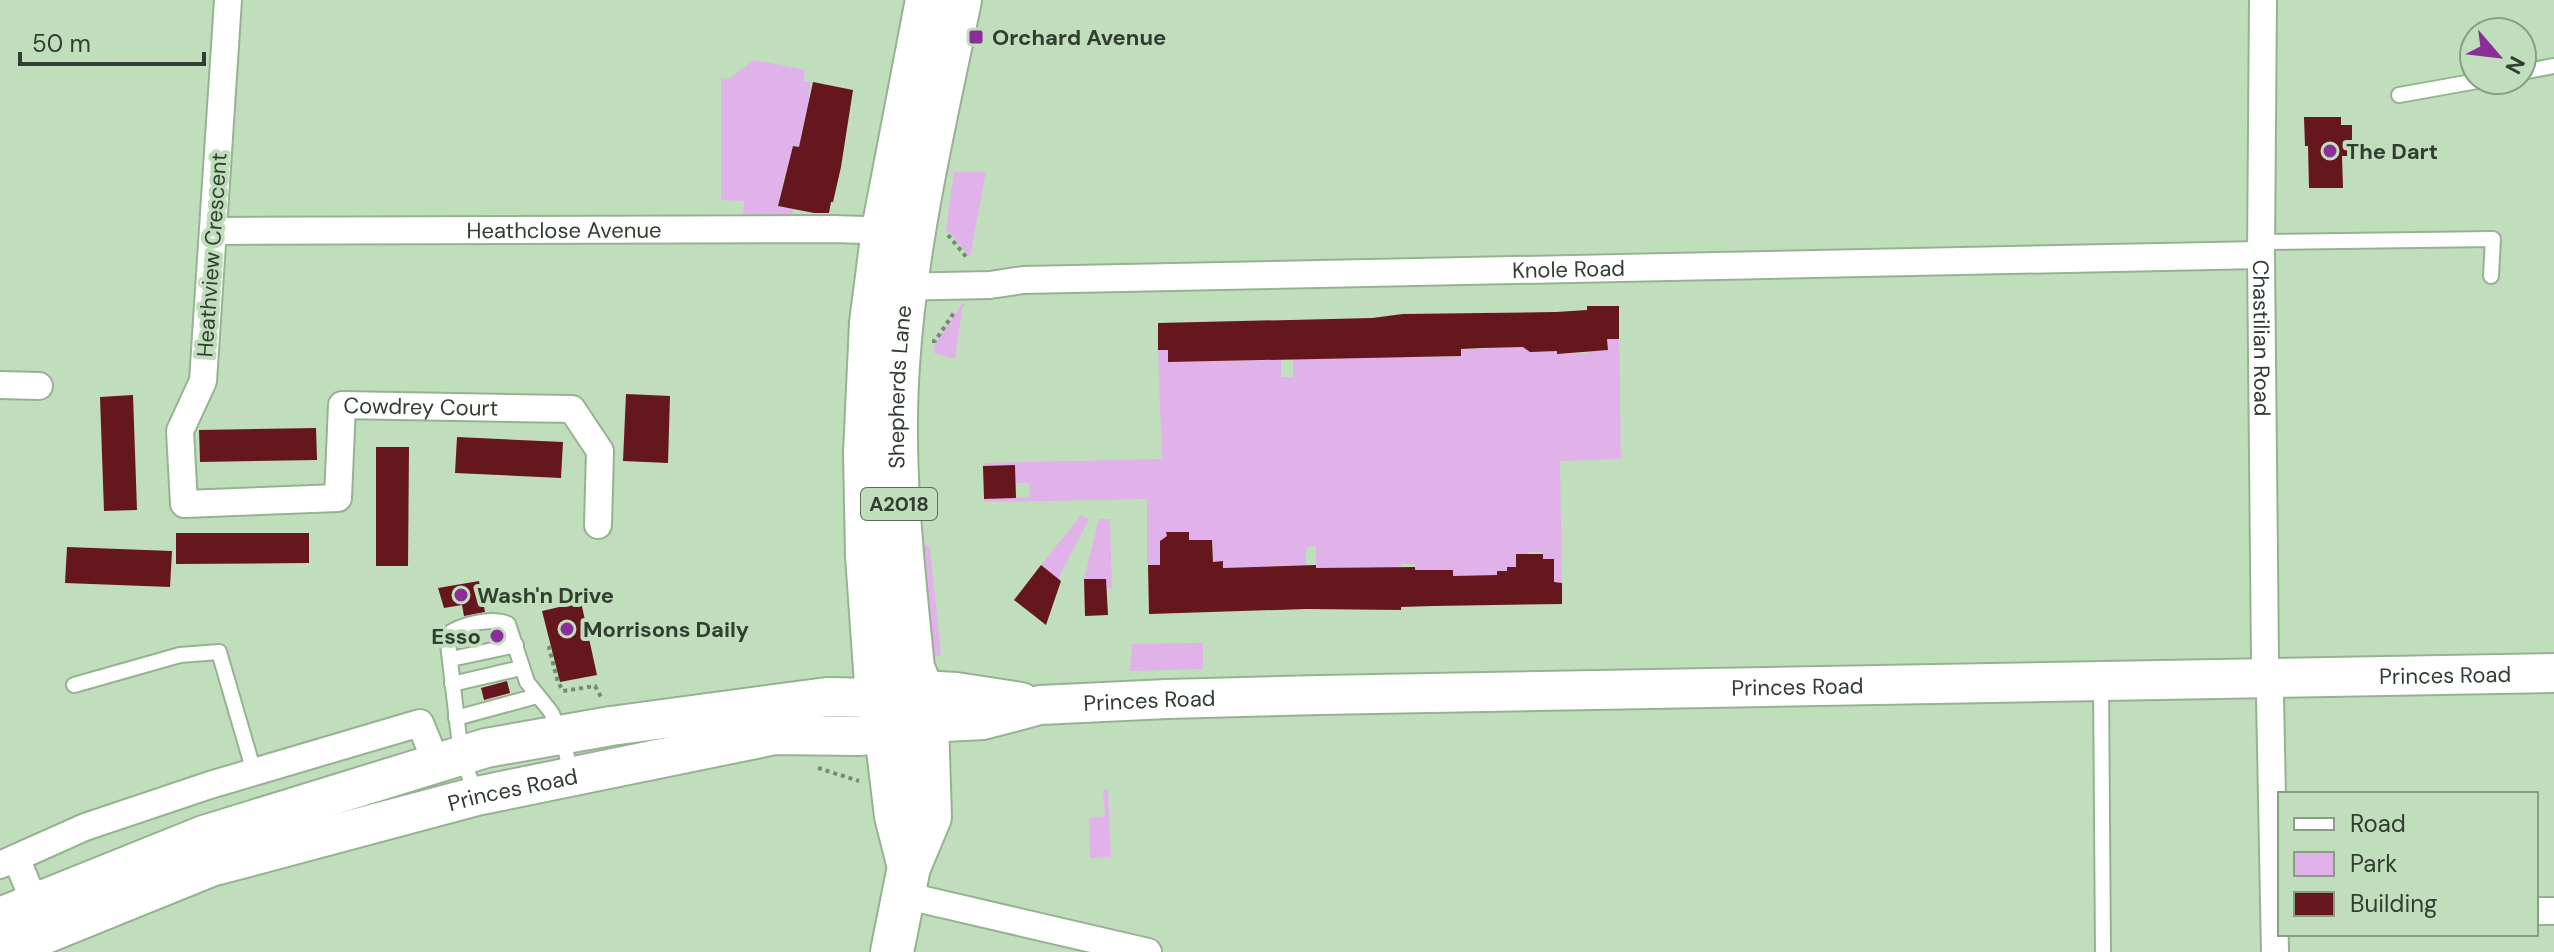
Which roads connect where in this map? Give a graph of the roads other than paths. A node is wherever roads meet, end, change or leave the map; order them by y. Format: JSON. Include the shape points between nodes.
{"nodes":[{"id":1,"x":228,"y":0,"type":"edge"},
{"id":2,"x":927,"y":0,"type":"edge"},
{"id":3,"x":960,"y":0,"type":"edge"},
{"id":4,"x":2263,"y":0,"type":"edge"},
{"id":5,"x":2458,"y":84,"type":"edge"},
{"id":6,"x":2399,"y":95,"type":"dead end"},
{"id":7,"x":214,"y":231,"type":"junction"},
{"id":8,"x":913,"y":232,"type":"junction"},
{"id":9,"x":2261,"y":248,"type":"junction"},
{"id":10,"x":2491,"y":276,"type":"dead end"},
{"id":11,"x":914,"y":290,"type":"junction"},
{"id":12,"x":0,"y":385,"type":"edge"},
{"id":13,"x":39,"y":386,"type":"dead end"},
{"id":14,"x":184,"y":504,"type":"joint"},
{"id":15,"x":598,"y":525,"type":"dead end"},
{"id":16,"x":516,"y":645,"type":"junction"},
{"id":17,"x":451,"y":659,"type":"junction"},
{"id":18,"x":521,"y":668,"type":"junction"},
{"id":19,"x":2554,"y":673,"type":"edge"},
{"id":20,"x":2269,"y":677,"type":"junction"},
{"id":21,"x":2101,"y":681,"type":"junction"},
{"id":22,"x":452,"y":684,"type":"junction"},
{"id":23,"x":74,"y":685,"type":"dead end"},
{"id":24,"x":537,"y":696,"type":"junction"},
{"id":25,"x":924,"y":707,"type":"junction"},
{"id":26,"x":882,"y":715,"type":"junction"},
{"id":27,"x":456,"y":718,"type":"junction"},
{"id":28,"x":562,"y":735,"type":"junction"},
{"id":29,"x":449,"y":758,"type":"junction"},
{"id":30,"x":254,"y":772,"type":"junction"},
{"id":31,"x":571,"y":776,"type":"junction"},
{"id":32,"x":477,"y":796,"type":"junction"},
{"id":33,"x":8,"y":862,"type":"edge"},
{"id":34,"x":906,"y":881,"type":"junction"},
{"id":35,"x":35,"y":903,"type":"junction"},
{"id":36,"x":2277,"y":916,"type":"edge"},
{"id":37,"x":0,"y":917,"type":"edge"},
{"id":38,"x":1,"y":952,"type":"edge"},
{"id":39,"x":892,"y":952,"type":"edge"},
{"id":40,"x":1148,"y":952,"type":"edge"},
{"id":41,"x":2103,"y":952,"type":"edge"},
{"id":42,"x":2275,"y":952,"type":"edge"}],
"edges":[{"from":1,"to":7,"type":"street","name":"Heathview Crescent"},
{"from":2,"to":8,"type":"main road","name":"Shepherds Lane","number":"A2018"},
{"from":3,"to":8,"type":"main road","name":"Shepherds Lane","number":"A2018"},
{"from":4,"to":9,"type":"street","name":"Chastilian Road"},
{"from":5,"to":6,"type":"lane"},
{"from":7,"to":8,"type":"street","name":"Heathclose Avenue"},
{"from":7,"to":14,"type":"street","name":"Heathview Crescent","via":[[203,381],[180,431]]},
{"from":8,"to":11,"type":"main road","name":"Shepherds Lane","number":"A2018"},
{"from":9,"to":10,"type":"lane","via":[[2493,239]]},
{"from":9,"to":11,"type":"street","name":"Knole Road","via":[[1039,279]]},
{"from":9,"to":20,"type":"street","name":"Chastilian Road"},
{"from":11,"to":25,"type":"main road","name":"Shepherds Lane","number":"A2018","via":[[897,368],[896,465],[913,668]]},
{"from":11,"to":26,"type":"main road","name":"Shepherds Lane","number":"A2018","via":[[871,323],[867,556]]},
{"from":12,"to":13,"type":"street"},
{"from":14,"to":15,"type":"street","name":"Cowdrey Court","via":[[338,498],[342,405],[572,409],[600,451]]},
{"from":16,"to":17,"type":"lane"},
{"from":16,"to":17,"type":"lane","via":[[508,624],[499,620],[455,628],[447,635]]},
{"from":16,"to":18,"type":"lane"},
{"from":17,"to":22,"type":"lane"},
{"from":18,"to":22,"type":"lane"},
{"from":18,"to":24,"type":"lane"},
{"from":19,"to":20,"type":"main road","name":"Princes Road"},
{"from":20,"to":21,"type":"main road","name":"Princes Road"},
{"from":20,"to":36,"type":"street","name":"Chastilian Road"},
{"from":21,"to":25,"type":"main road","name":"Princes Road","via":[[1040,705],[956,692]]},
{"from":21,"to":41,"type":"lane"},
{"from":22,"to":27,"type":"lane"},
{"from":23,"to":30,"type":"lane","via":[[180,655],[219,652]]},
{"from":24,"to":27,"type":"lane"},
{"from":24,"to":28,"type":"lane"},
{"from":25,"to":26,"type":"main road","name":"Princes Road"},
{"from":25,"to":34,"type":"main road","name":"Shepherds Lane","number":"A2018","via":[[930,817]]},
{"from":26,"to":28,"type":"main road","name":"Princes Road","via":[[827,697]]},
{"from":26,"to":31,"type":"main road","name":"Princes Road","via":[[859,736],[775,735]]},
{"from":26,"to":34,"type":"main road","name":"Shepherds Lane","number":"A2018"},
{"from":27,"to":29,"type":"lane"},
{"from":28,"to":29,"type":"main road","name":"Princes Road"},
{"from":28,"to":31,"type":"lane"},
{"from":29,"to":30,"type":"street","name":"Princes Road","via":[[420,723]]},
{"from":29,"to":32,"type":"lane"},
{"from":29,"to":35,"type":"main road","name":"Princes Road","via":[[204,835]]},
{"from":30,"to":33,"type":"street","name":"Princes Road","via":[[85,827]]},
{"from":31,"to":32,"type":"main road","name":"Princes Road"},
{"from":32,"to":38,"type":"main road","name":"Princes Road","via":[[211,867]]},
{"from":33,"to":35,"type":"street","name":"Princes Road"},
{"from":34,"to":39,"type":"main road","name":"Shepherds Lane","number":"A2018"},
{"from":34,"to":40,"type":"street"},
{"from":35,"to":37,"type":"main road","name":"Princes Road"},
{"from":36,"to":42,"type":"street","name":"Chastilian Road"}]}
